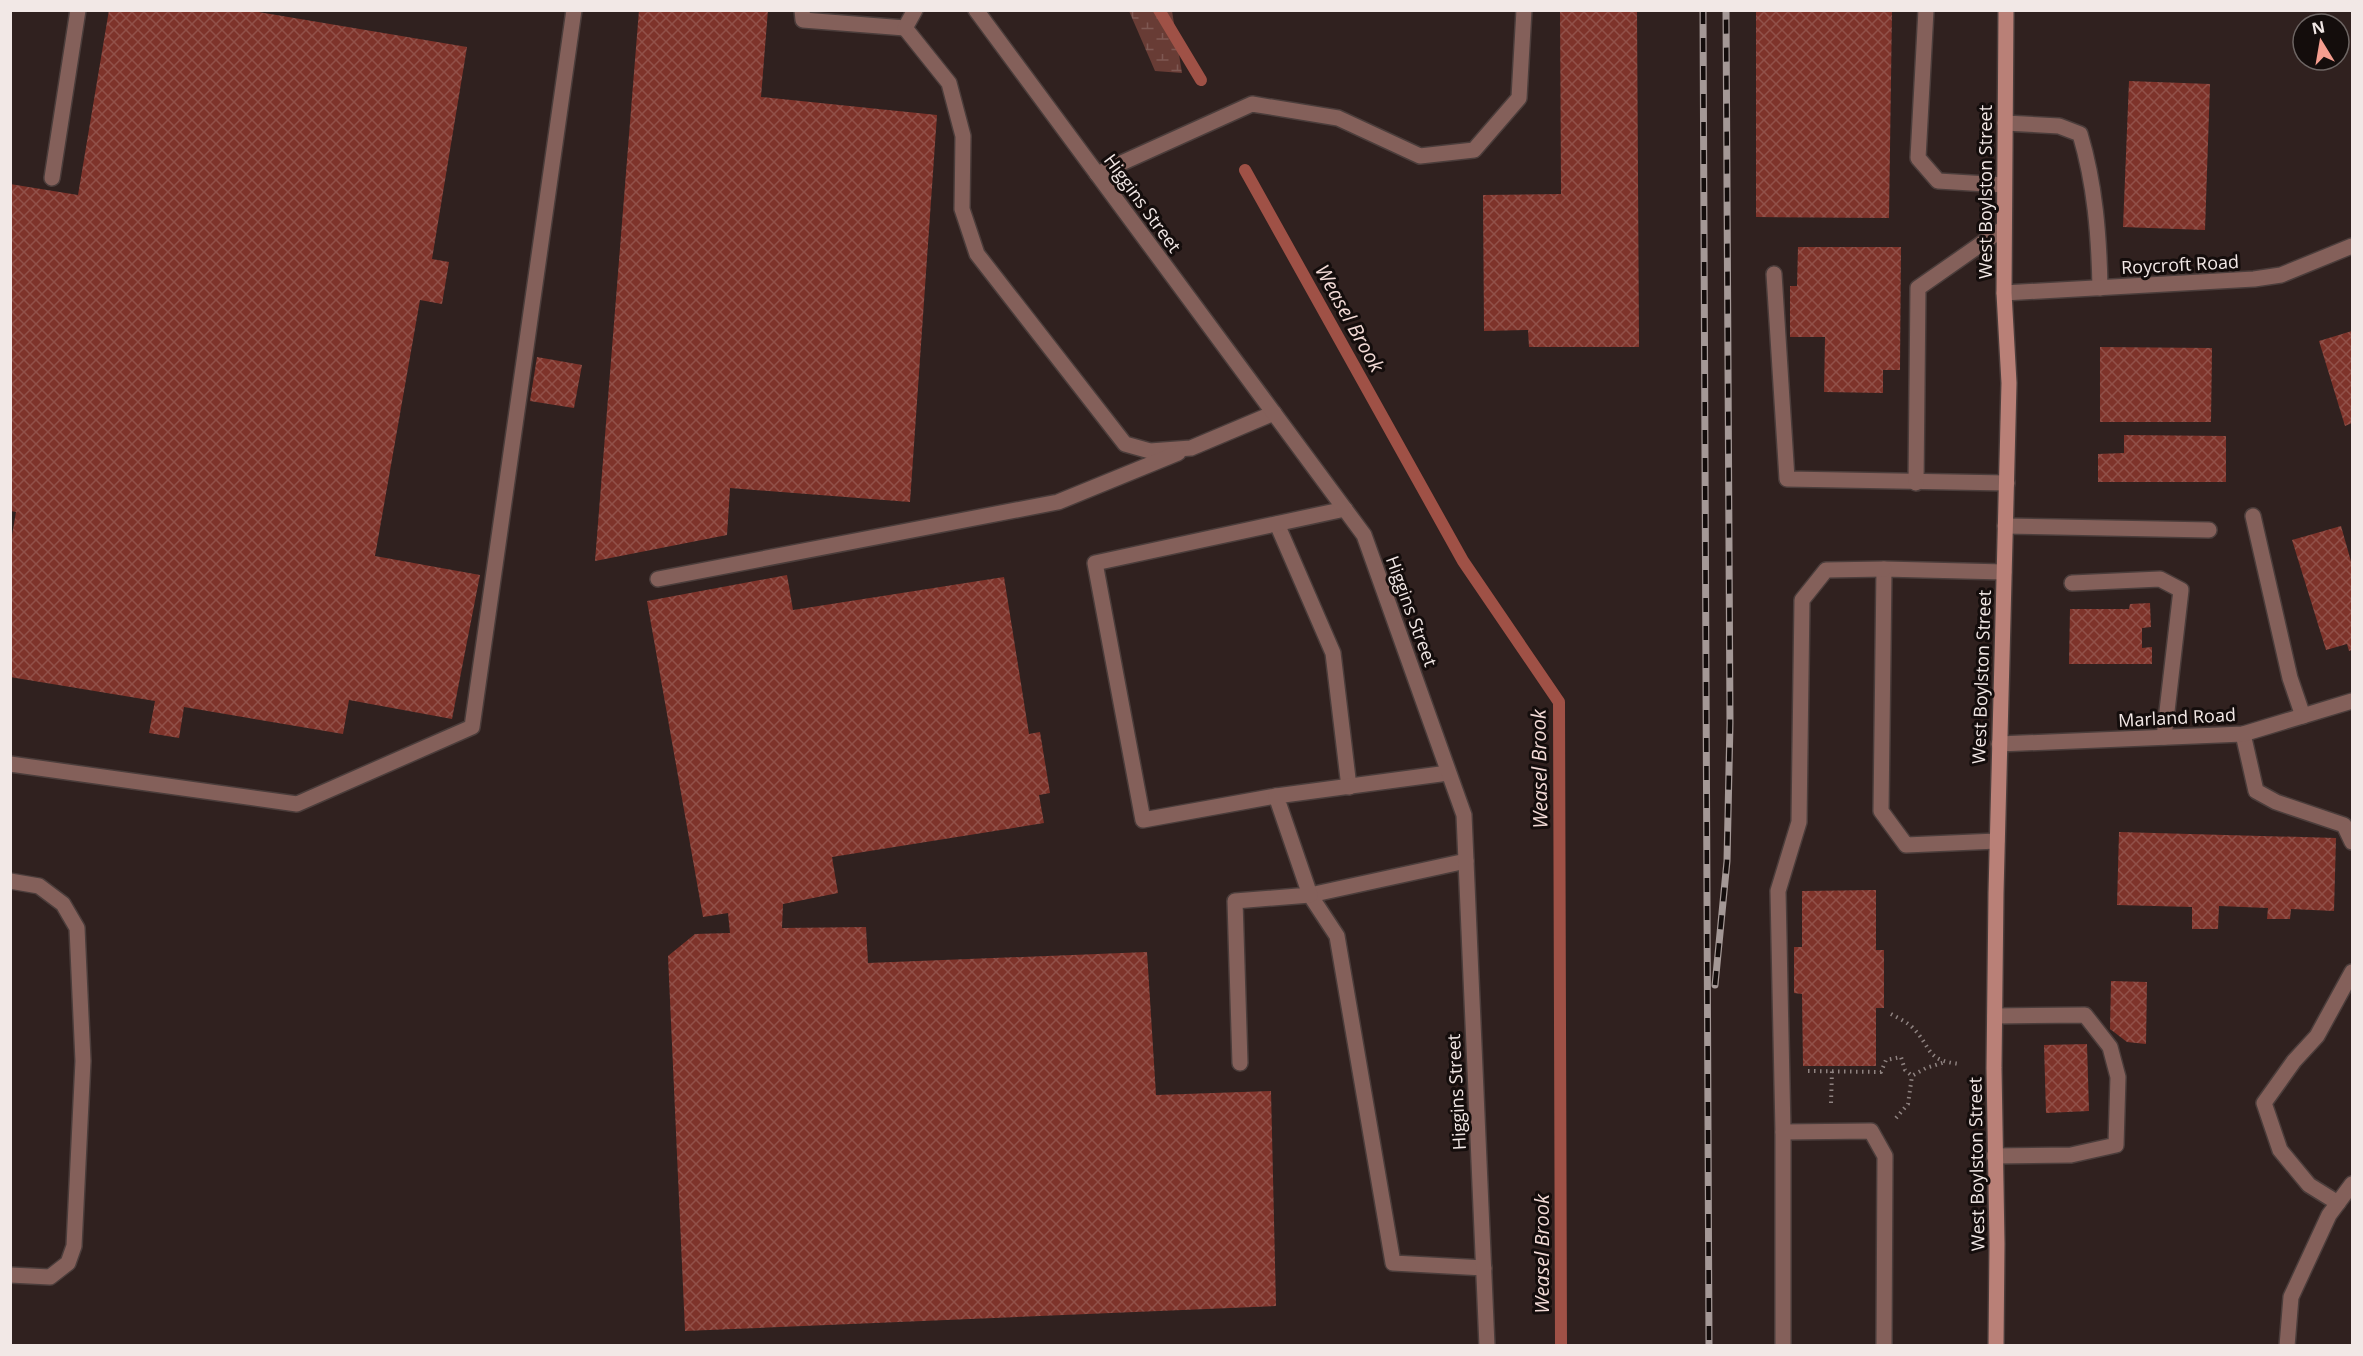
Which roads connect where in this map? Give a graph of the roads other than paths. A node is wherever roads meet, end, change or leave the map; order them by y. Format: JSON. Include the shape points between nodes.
{"nodes":[{"id":1,"x":78,"y":10,"type":"edge"},
{"id":2,"x":574,"y":10,"type":"edge"},
{"id":3,"x":802,"y":10,"type":"edge"},
{"id":4,"x":915,"y":10,"type":"edge"},
{"id":5,"x":976,"y":10,"type":"edge"},
{"id":6,"x":1524,"y":10,"type":"edge"},
{"id":7,"x":1926,"y":10,"type":"edge"},
{"id":8,"x":2006,"y":10,"type":"edge"},
{"id":9,"x":905,"y":28,"type":"junction"},
{"id":10,"x":2005,"y":123,"type":"junction"},
{"id":11,"x":1097,"y":174,"type":"junction"},
{"id":12,"x":52,"y":177,"type":"dead end"},
{"id":13,"x":2004,"y":185,"type":"junction"},
{"id":14,"x":2004,"y":228,"type":"junction"},
{"id":15,"x":2352,"y":246,"type":"edge"},
{"id":16,"x":1774,"y":274,"type":"dead end"},
{"id":17,"x":2100,"y":288,"type":"junction"},
{"id":18,"x":2004,"y":293,"type":"junction"},
{"id":19,"x":1274,"y":413,"type":"junction"},
{"id":20,"x":1191,"y":448,"type":"junction"},
{"id":21,"x":1916,"y":483,"type":"junction"},
{"id":22,"x":2007,"y":483,"type":"junction"},
{"id":23,"x":1345,"y":509,"type":"junction"},
{"id":24,"x":2253,"y":516,"type":"dead end"},
{"id":25,"x":1277,"y":524,"type":"junction"},
{"id":26,"x":2005,"y":526,"type":"junction"},
{"id":27,"x":2209,"y":530,"type":"dead end"},
{"id":28,"x":1884,"y":569,"type":"junction"},
{"id":29,"x":2004,"y":572,"type":"junction"},
{"id":30,"x":658,"y":579,"type":"dead end"},
{"id":31,"x":2072,"y":583,"type":"dead end"},
{"id":32,"x":2352,"y":700,"type":"edge"},
{"id":33,"x":2303,"y":716,"type":"junction"},
{"id":34,"x":2243,"y":734,"type":"junction"},
{"id":35,"x":2164,"y":737,"type":"junction"},
{"id":36,"x":1999,"y":744,"type":"junction"},
{"id":37,"x":10,"y":764,"type":"edge"},
{"id":38,"x":1449,"y":773,"type":"junction"},
{"id":39,"x":1349,"y":787,"type":"junction"},
{"id":40,"x":1276,"y":796,"type":"junction"},
{"id":41,"x":1997,"y":842,"type":"junction"},
{"id":42,"x":2352,"y":842,"type":"edge"},
{"id":43,"x":1466,"y":861,"type":"junction"},
{"id":44,"x":10,"y":881,"type":"edge"},
{"id":45,"x":1311,"y":895,"type":"junction"},
{"id":46,"x":2352,"y":972,"type":"edge"},
{"id":47,"x":1995,"y":1016,"type":"junction"},
{"id":48,"x":1240,"y":1063,"type":"dead end"},
{"id":49,"x":1784,"y":1132,"type":"junction"},
{"id":50,"x":1994,"y":1156,"type":"junction"},
{"id":51,"x":2352,"y":1184,"type":"edge"},
{"id":52,"x":2338,"y":1203,"type":"junction"},
{"id":53,"x":1484,"y":1268,"type":"junction"},
{"id":54,"x":10,"y":1275,"type":"edge"},
{"id":55,"x":1487,"y":1346,"type":"edge"},
{"id":56,"x":1783,"y":1346,"type":"edge"},
{"id":57,"x":1884,"y":1346,"type":"edge"},
{"id":58,"x":1996,"y":1346,"type":"edge"},
{"id":59,"x":2287,"y":1346,"type":"edge"}],
"edges":[{"from":1,"to":12,"type":"street"},
{"from":2,"to":37,"type":"street","via":[[472,728],[297,804]]},
{"from":3,"to":9,"type":"street","via":[[803,20]]},
{"from":4,"to":9,"type":"street"},
{"from":5,"to":11,"type":"street","name":"Higgins Street"},
{"from":6,"to":11,"type":"street","via":[[1519,98],[1474,150],[1420,156],[1338,118],[1252,104]]},
{"from":7,"to":13,"type":"street","via":[[1918,158],[1938,181]]},
{"from":8,"to":10,"type":"main road","name":"West Boylston Street"},
{"from":9,"to":20,"type":"street","via":[[949,83],[963,136],[962,208],[977,254],[1125,444],[1150,451]]},
{"from":10,"to":13,"type":"main road","name":"West Boylston Street"},
{"from":10,"to":17,"type":"street","via":[[2059,126],[2080,134],[2089,163],[2098,230]]},
{"from":11,"to":19,"type":"street","name":"Higgins Street"},
{"from":13,"to":14,"type":"main road","name":"West Boylston Street"},
{"from":14,"to":18,"type":"main road","name":"West Boylston Street"},
{"from":14,"to":21,"type":"street","via":[[1918,288]]},
{"from":15,"to":17,"type":"street","name":"Roycroft Road","via":[[2281,275]]},
{"from":16,"to":21,"type":"street","via":[[1787,478]]},
{"from":17,"to":18,"type":"street","name":"Roycroft Road"},
{"from":18,"to":22,"type":"main road","name":"West Boylston Street","via":[[2009,383]]},
{"from":19,"to":20,"type":"street"},
{"from":19,"to":23,"type":"street","name":"Higgins Street"},
{"from":20,"to":30,"type":"street","via":[[1058,502]]},
{"from":21,"to":22,"type":"street"},
{"from":22,"to":26,"type":"main road","name":"West Boylston Street"},
{"from":23,"to":25,"type":"street"},
{"from":23,"to":38,"type":"street","name":"Higgins Street","via":[[1364,535]]},
{"from":24,"to":33,"type":"street","via":[[2290,678]]},
{"from":25,"to":39,"type":"street","via":[[1333,653]]},
{"from":25,"to":40,"type":"street","via":[[1095,563],[1143,820]]},
{"from":26,"to":27,"type":"street"},
{"from":26,"to":29,"type":"main road","name":"West Boylston Street"},
{"from":28,"to":29,"type":"street"},
{"from":28,"to":41,"type":"street","via":[[1881,811],[1906,845]]},
{"from":28,"to":49,"type":"street","via":[[1826,570],[1802,600],[1799,822],[1778,891]]},
{"from":29,"to":36,"type":"main road","name":"West Boylston Street"},
{"from":31,"to":35,"type":"street","via":[[2160,579],[2181,590]]},
{"from":32,"to":33,"type":"street","name":"Marland Road"},
{"from":33,"to":34,"type":"street","name":"Marland Road"},
{"from":34,"to":35,"type":"street","name":"Marland Road"},
{"from":34,"to":42,"type":"street","via":[[2256,791],[2276,802],[2344,825]]},
{"from":35,"to":36,"type":"street","name":"Marland Road"},
{"from":36,"to":41,"type":"main road","name":"West Boylston Street"},
{"from":38,"to":39,"type":"street"},
{"from":38,"to":43,"type":"street","name":"Higgins Street","via":[[1464,815]]},
{"from":39,"to":40,"type":"street"},
{"from":40,"to":45,"type":"street"},
{"from":41,"to":47,"type":"main road","name":"West Boylston Street"},
{"from":43,"to":45,"type":"street"},
{"from":43,"to":53,"type":"street","name":"Higgins Street"},
{"from":44,"to":54,"type":"street","via":[[39,886],[63,904],[76,928],[83,1061],[74,1246],[68,1263],[50,1277]]},
{"from":45,"to":48,"type":"street","via":[[1234,901]]},
{"from":45,"to":53,"type":"street","via":[[1337,936],[1393,1263]]},
{"from":46,"to":52,"type":"street","via":[[2317,1036],[2264,1103],[2280,1150],[2309,1185]]},
{"from":47,"to":50,"type":"main road","name":"West Boylston Street"},
{"from":47,"to":50,"type":"street","via":[[2085,1015],[2110,1047],[2118,1077],[2116,1145],[2071,1155]]},
{"from":49,"to":56,"type":"street"},
{"from":49,"to":57,"type":"street","via":[[1871,1131],[1885,1156]]},
{"from":50,"to":58,"type":"main road","name":"West Boylston Street"},
{"from":51,"to":52,"type":"street"},
{"from":52,"to":59,"type":"street","via":[[2291,1297]]},
{"from":53,"to":55,"type":"street","name":"Higgins Street"}]}
